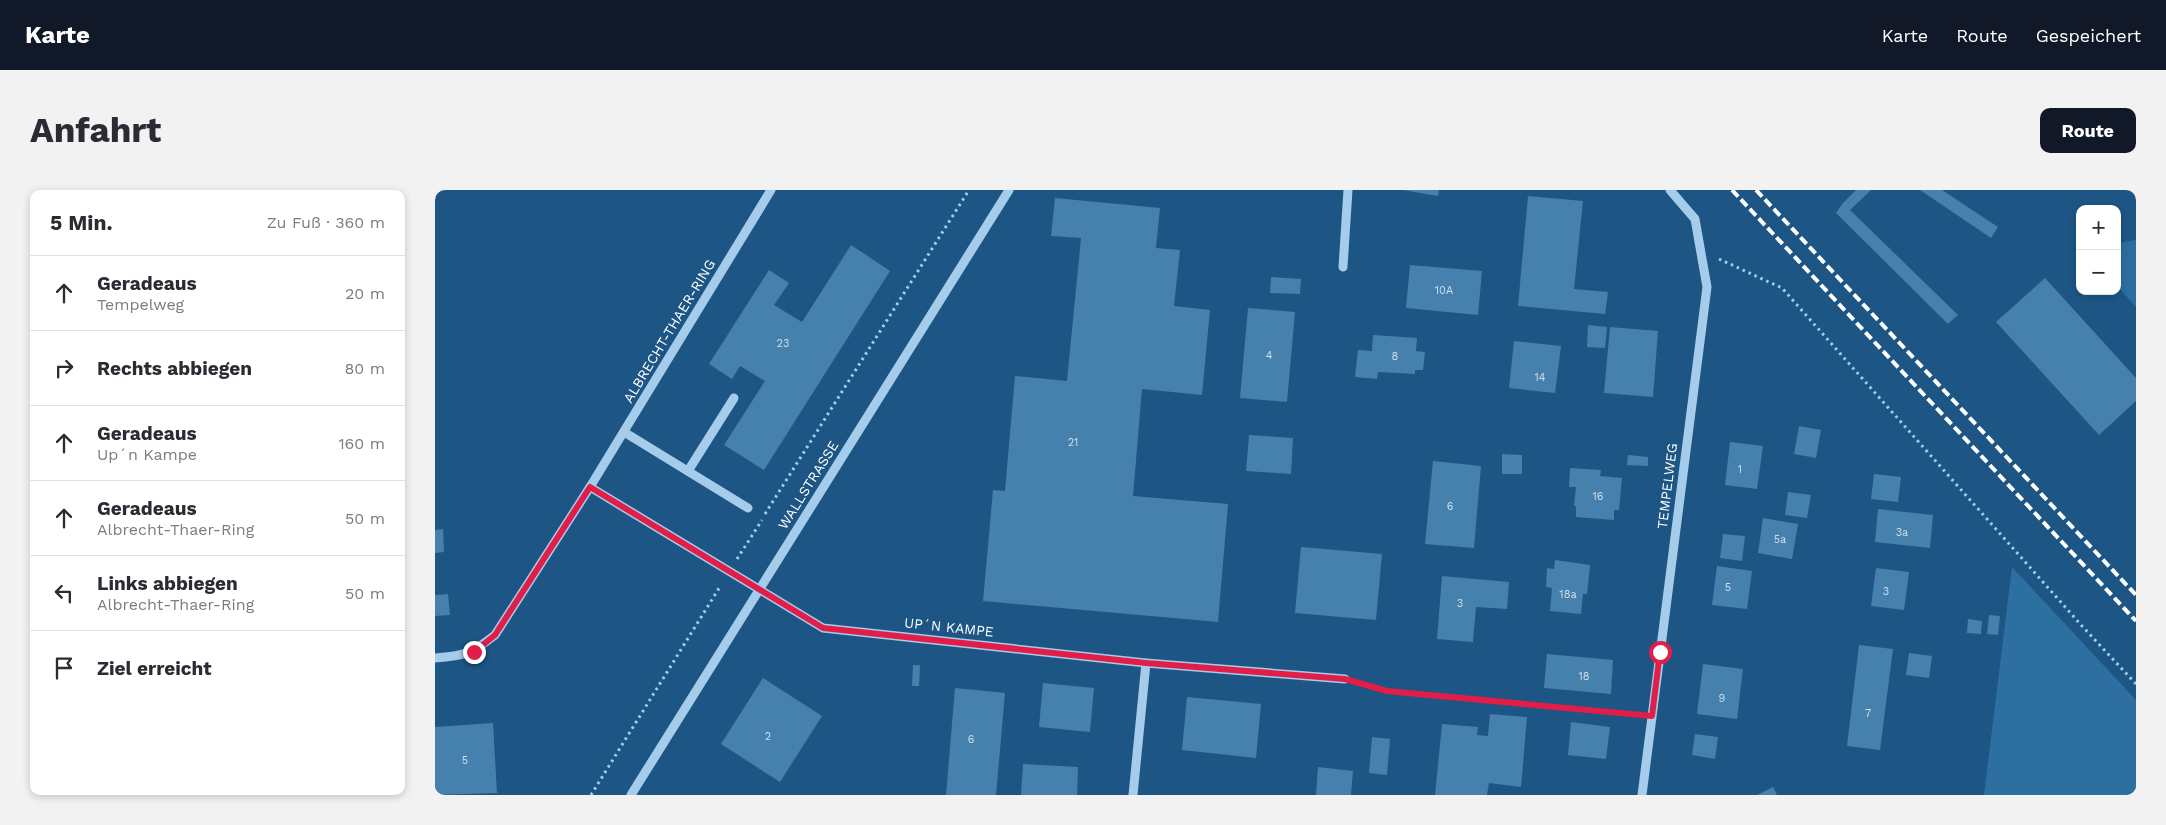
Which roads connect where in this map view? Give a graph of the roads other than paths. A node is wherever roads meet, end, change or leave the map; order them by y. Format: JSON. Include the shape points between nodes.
{"nodes":[{"id":1,"x":771,"y":190,"type":"edge"},
{"id":2,"x":1009,"y":190,"type":"edge"},
{"id":3,"x":1348,"y":190,"type":"edge"},
{"id":4,"x":1670,"y":190,"type":"edge"},
{"id":5,"x":1343,"y":267,"type":"dead end"},
{"id":6,"x":734,"y":398,"type":"dead end"},
{"id":7,"x":624,"y":432,"type":"junction"},
{"id":8,"x":688,"y":471,"type":"junction"},
{"id":9,"x":590,"y":487,"type":"junction"},
{"id":10,"x":748,"y":508,"type":"dead end"},
{"id":11,"x":759,"y":589,"type":"junction"},
{"id":12,"x":435,"y":658,"type":"edge"},
{"id":13,"x":1146,"y":663,"type":"junction"},
{"id":14,"x":1345,"y":679,"type":"road end"},
{"id":15,"x":631,"y":795,"type":"edge"},
{"id":16,"x":1133,"y":795,"type":"edge"},
{"id":17,"x":1642,"y":795,"type":"edge"}],
"edges":[{"from":1,"to":7,"type":"street","name":"ALBRECHT-THAER-RING"},
{"from":2,"to":11,"type":"street","name":"WALLSTRASSE"},
{"from":3,"to":5,"type":"street"},
{"from":4,"to":17,"type":"street","name":"TEMPELWEG","via":[[1695,219],[1707,287]]},
{"from":6,"to":8,"type":"street"},
{"from":7,"to":8,"type":"street"},
{"from":7,"to":9,"type":"street","name":"ALBRECHT-THAER-RING"},
{"from":8,"to":10,"type":"street"},
{"from":9,"to":11,"type":"street"},
{"from":9,"to":12,"type":"street","name":"ALBRECHT-THAER-RING","via":[[495,635],[474,652]]},
{"from":11,"to":13,"type":"street","name":"UP´N KAMPE","via":[[823,628]]},
{"from":11,"to":15,"type":"street","name":"WALLSTRASSE"},
{"from":13,"to":14,"type":"street","name":"UP´N KAMPE"},
{"from":13,"to":16,"type":"street"}]}
